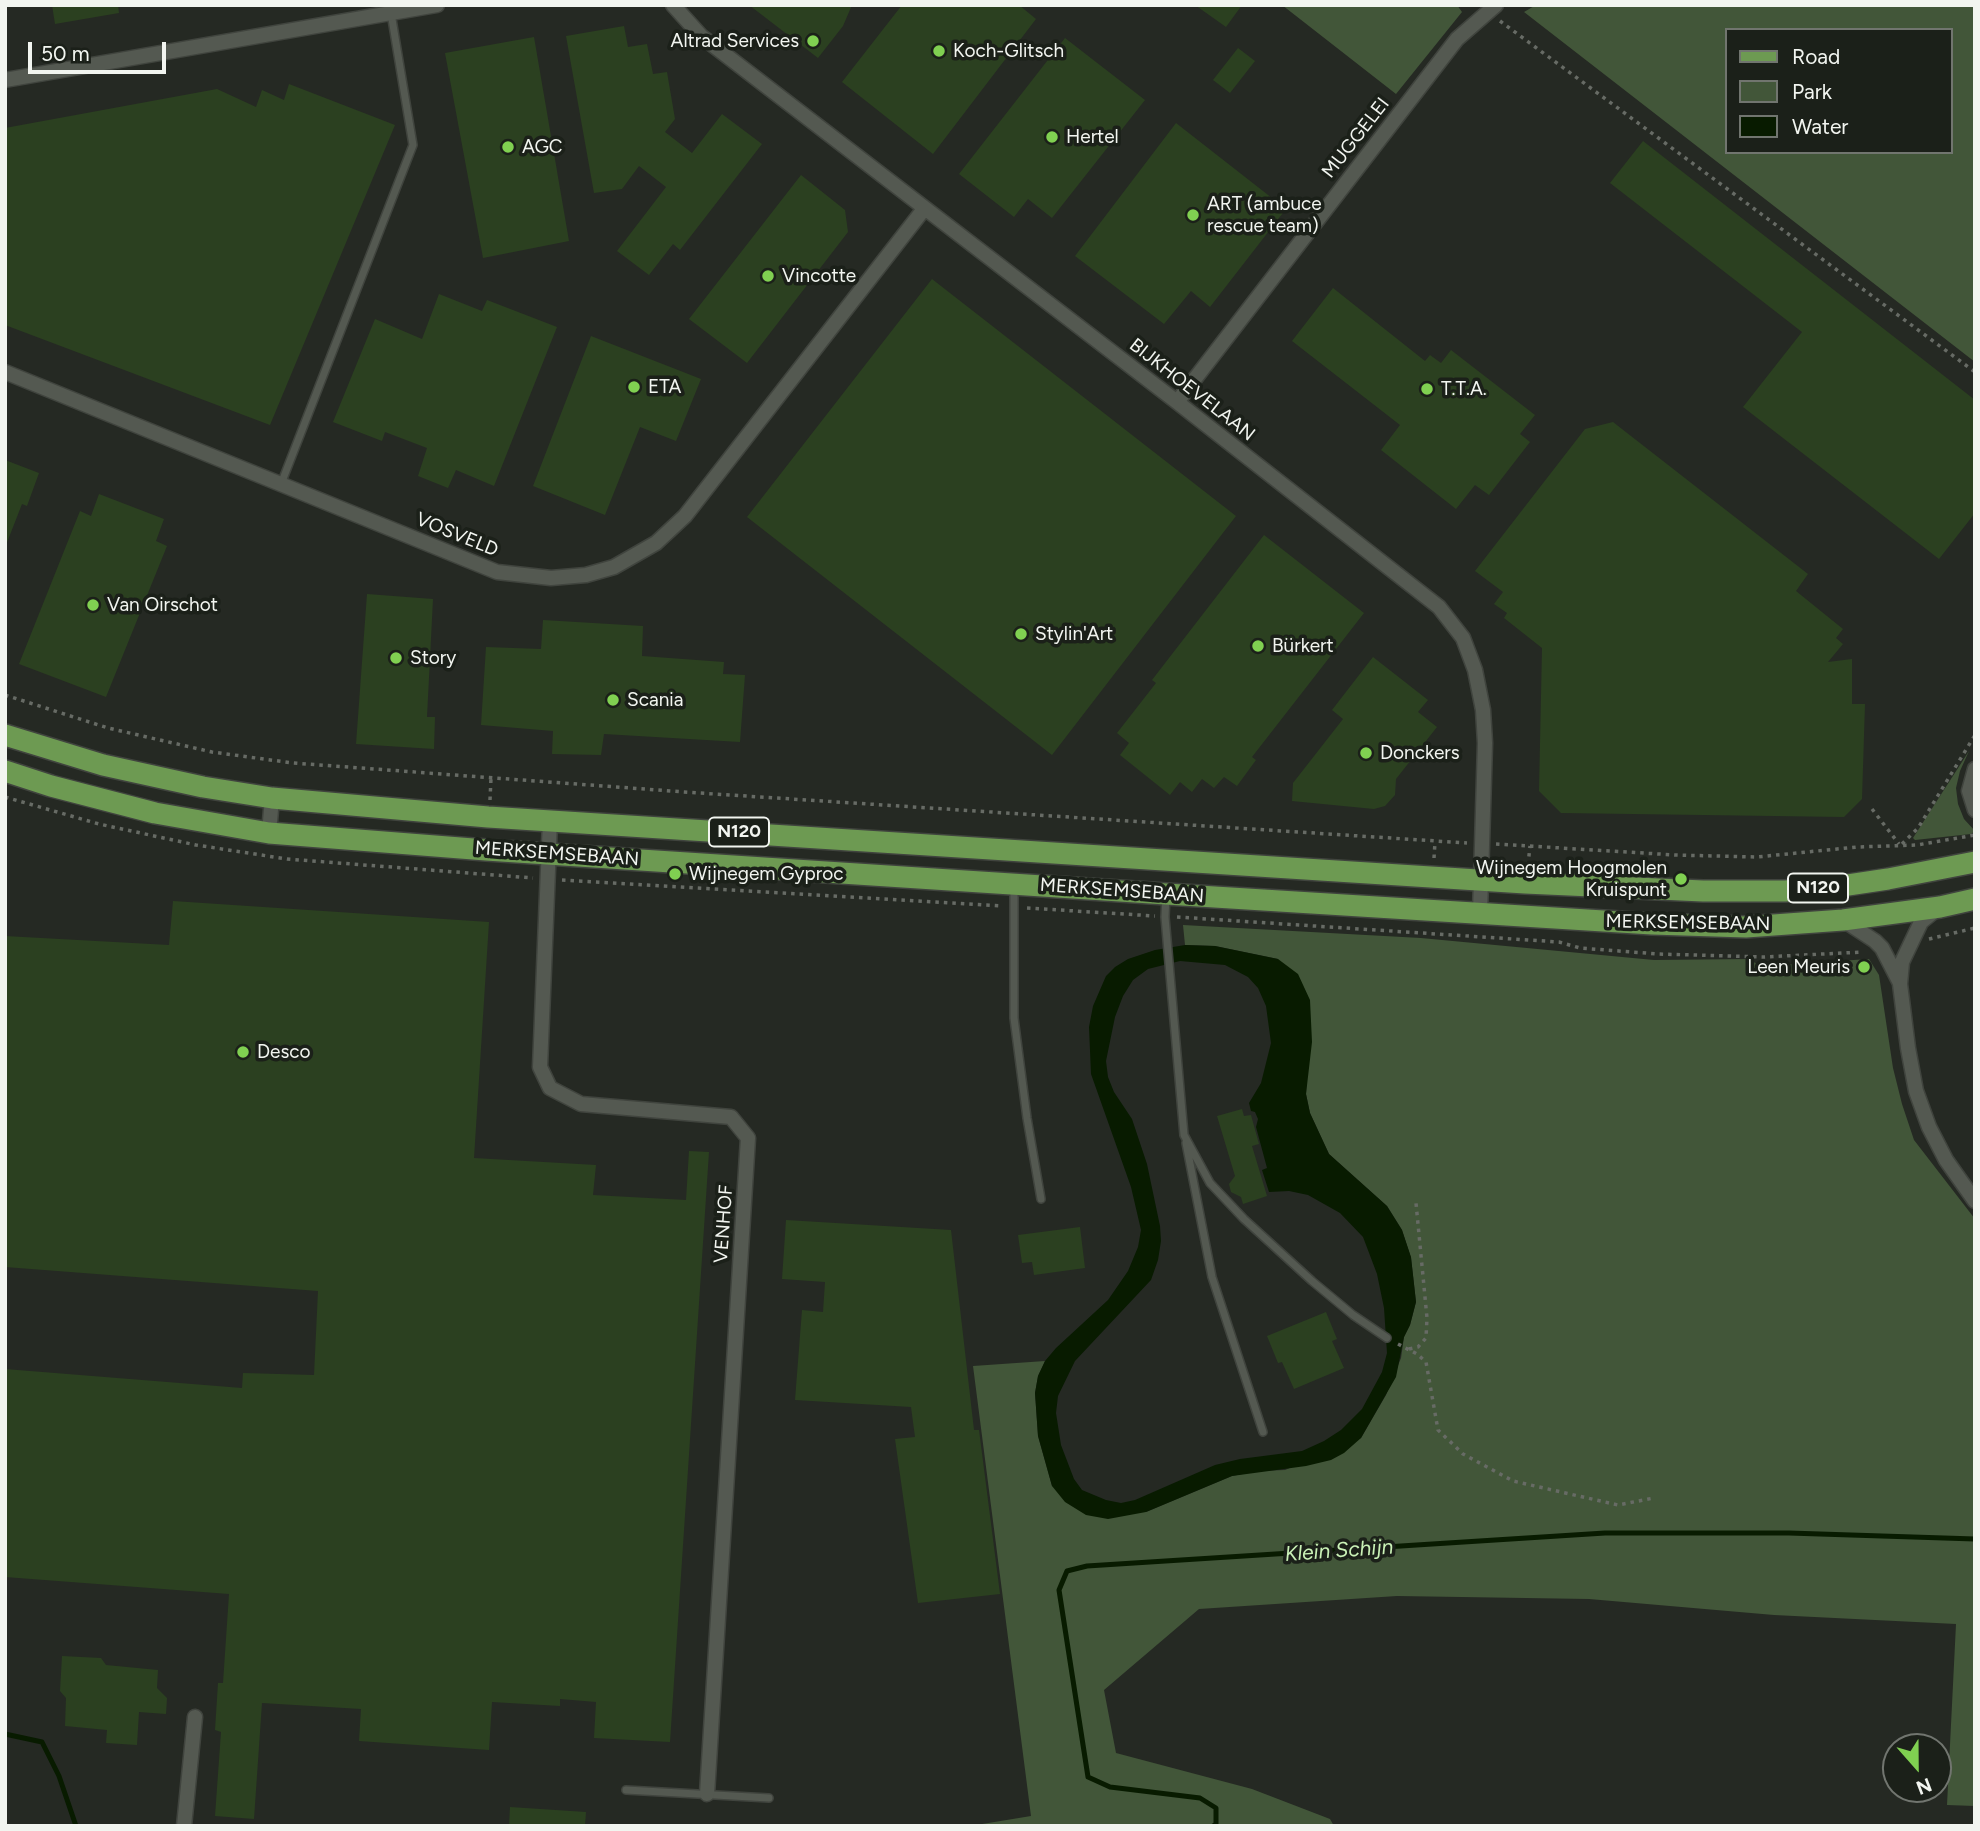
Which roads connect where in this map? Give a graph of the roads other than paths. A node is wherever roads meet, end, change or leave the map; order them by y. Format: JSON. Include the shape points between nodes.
{"nodes":[{"id":1,"x":437,"y":5,"type":"edge"},
{"id":2,"x":673,"y":5,"type":"edge"},
{"id":3,"x":1491,"y":8,"type":"edge"},
{"id":4,"x":391,"y":13,"type":"junction"},
{"id":5,"x":5,"y":80,"type":"edge"},
{"id":6,"x":924,"y":209,"type":"junction"},
{"id":7,"x":5,"y":372,"type":"edge"},
{"id":8,"x":1177,"y":402,"type":"junction"},
{"id":9,"x":280,"y":484,"type":"junction"},
{"id":10,"x":5,"y":735,"type":"edge"},
{"id":11,"x":1975,"y":769,"type":"edge"},
{"id":12,"x":5,"y":771,"type":"edge"},
{"id":13,"x":272,"y":798,"type":"junction"},
{"id":14,"x":1975,"y":810,"type":"edge"},
{"id":15,"x":550,"y":820,"type":"junction"},
{"id":16,"x":269,"y":833,"type":"junction"},
{"id":17,"x":549,"y":854,"type":"junction"},
{"id":18,"x":1975,"y":862,"type":"edge"},
{"id":19,"x":1481,"y":879,"type":"junction"},
{"id":20,"x":1014,"y":884,"type":"junction"},
{"id":21,"x":1166,"y":894,"type":"junction"},
{"id":22,"x":1975,"y":899,"type":"edge"},
{"id":23,"x":1940,"y":906,"type":"junction"},
{"id":24,"x":1480,"y":913,"type":"junction"},
{"id":25,"x":1843,"y":920,"type":"junction"},
{"id":26,"x":1900,"y":984,"type":"junction"},
{"id":27,"x":1184,"y":1135,"type":"junction"},
{"id":28,"x":1041,"y":1199,"type":"dead end"},
{"id":29,"x":1975,"y":1201,"type":"edge"},
{"id":30,"x":1387,"y":1338,"type":"dead end"},
{"id":31,"x":1263,"y":1432,"type":"dead end"},
{"id":32,"x":195,"y":1717,"type":"dead end"},
{"id":33,"x":626,"y":1790,"type":"dead end"},
{"id":34,"x":707,"y":1794,"type":"junction"},
{"id":35,"x":769,"y":1798,"type":"dead end"},
{"id":36,"x":184,"y":1826,"type":"edge"}],
"edges":[{"from":1,"to":4,"type":"street"},
{"from":2,"to":6,"type":"street","name":"BIJKHOEVELAAN","via":[[701,36]]},
{"from":3,"to":8,"type":"street","name":"MUGGELEI","via":[[1457,38]]},
{"from":4,"to":5,"type":"street"},
{"from":4,"to":9,"type":"lane","via":[[414,145]]},
{"from":6,"to":8,"type":"street","name":"BIJKHOEVELAAN"},
{"from":6,"to":9,"type":"street","name":"VOSVELD","via":[[685,516],[656,543],[614,567],[551,578],[497,572]]},
{"from":7,"to":9,"type":"street","name":"VOSVELD"},
{"from":8,"to":19,"type":"street","name":"BIJKHOEVELAAN","via":[[1439,607],[1463,638],[1483,710]]},
{"from":10,"to":13,"type":"main road","name":"MERKSEMSEBAAN","number":"N120","via":[[103,765]]},
{"from":11,"to":14,"type":"street","via":[[1969,791]]},
{"from":12,"to":16,"type":"main road","name":"MERKSEMSEBAAN","number":"N120","via":[[155,813]]},
{"from":13,"to":15,"type":"main road","name":"MERKSEMSEBAAN","number":"N120"},
{"from":13,"to":16,"type":"street"},
{"from":15,"to":17,"type":"street","name":"VENHOF"},
{"from":15,"to":19,"type":"main road","name":"MERKSEMSEBAAN","number":"N120"},
{"from":16,"to":17,"type":"main road","name":"MERKSEMSEBAAN","number":"N120"},
{"from":17,"to":20,"type":"main road","name":"MERKSEMSEBAAN","number":"N120"},
{"from":17,"to":34,"type":"street","name":"VENHOF","via":[[540,1067],[550,1088],[581,1104],[731,1117],[748,1139]]},
{"from":18,"to":19,"type":"main road","name":"MERKSEMSEBAAN","number":"N120","via":[[1864,883],[1785,891],[1658,890]]},
{"from":19,"to":24,"type":"street","name":"BIJKHOEVELAAN"},
{"from":20,"to":21,"type":"main road","name":"MERKSEMSEBAAN","number":"N120"},
{"from":20,"to":28,"type":"lane","via":[[1014,1018]]},
{"from":21,"to":24,"type":"main road","name":"MERKSEMSEBAAN","number":"N120"},
{"from":21,"to":27,"type":"lane"},
{"from":22,"to":23,"type":"main road","name":"MERKSEMSEBAAN","number":"N120"},
{"from":23,"to":25,"type":"main road","name":"MERKSEMSEBAAN","number":"N120"},
{"from":23,"to":26,"type":"street","via":[[1921,922],[1909,943]]},
{"from":24,"to":25,"type":"main road","name":"MERKSEMSEBAAN","number":"N120","via":[[1706,927]]},
{"from":25,"to":26,"type":"street","via":[[1882,948]]},
{"from":26,"to":29,"type":"street","via":[[1916,1091],[1946,1160]]},
{"from":27,"to":30,"type":"lane","via":[[1210,1183],[1244,1219],[1312,1281]]},
{"from":27,"to":31,"type":"lane","via":[[1212,1277]]},
{"from":32,"to":36,"type":"street"},
{"from":33,"to":34,"type":"lane"},
{"from":34,"to":35,"type":"lane"}]}
